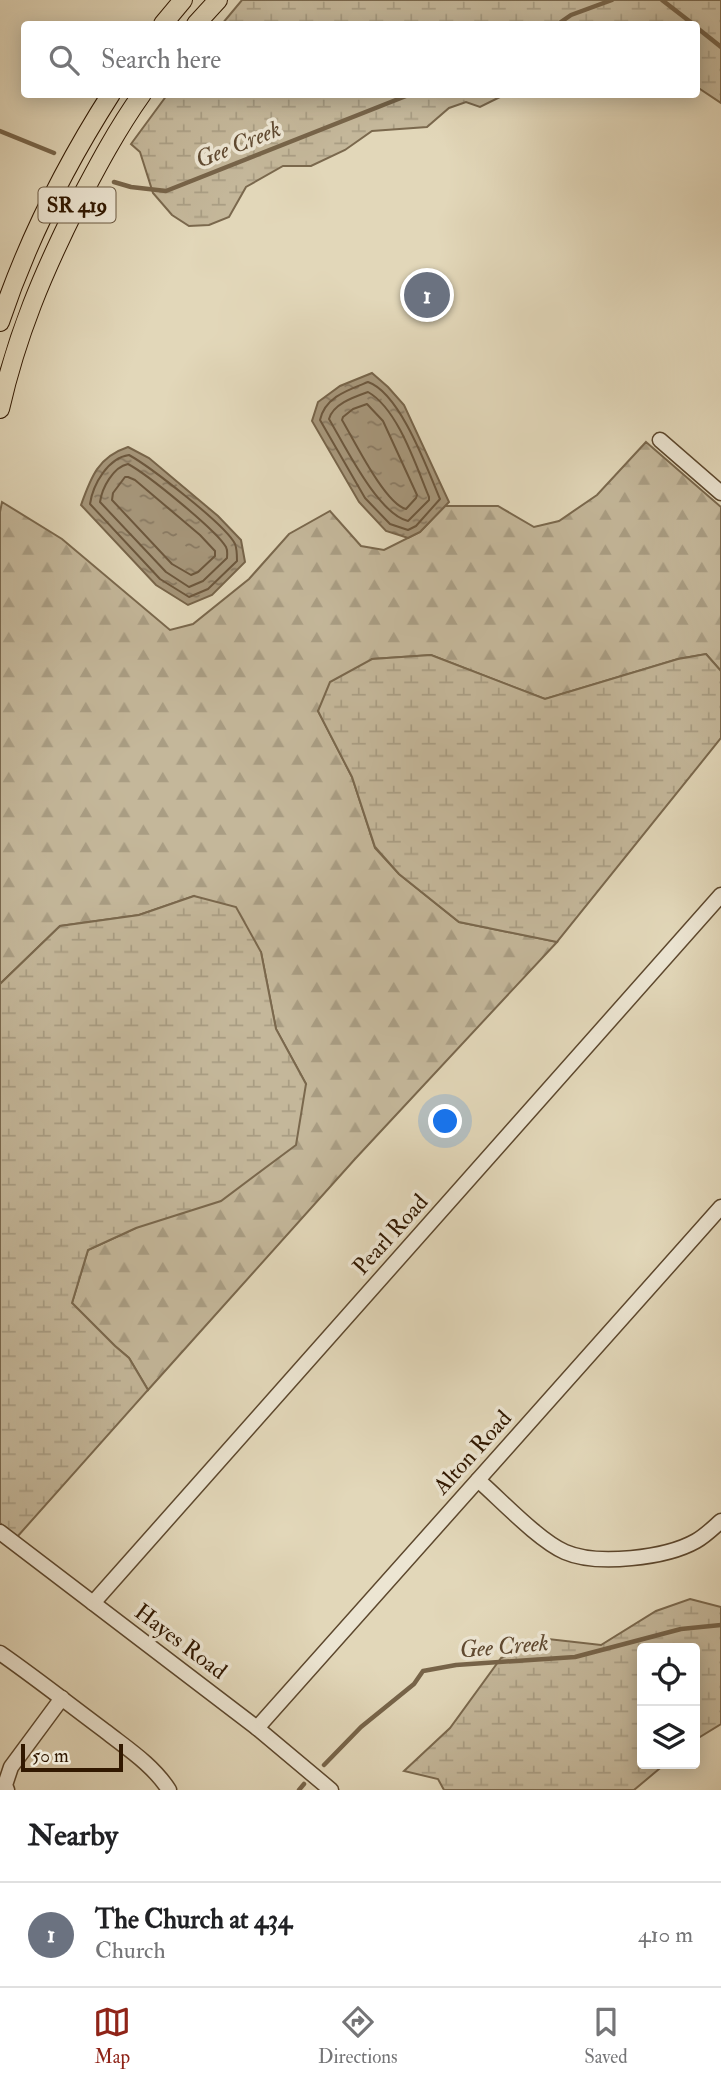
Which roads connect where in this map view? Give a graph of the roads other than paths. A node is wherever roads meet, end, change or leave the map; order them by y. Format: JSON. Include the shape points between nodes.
{"nodes":[{"id":1,"x":183,"y":0,"type":"edge"},
{"id":2,"x":218,"y":0,"type":"edge"},
{"id":3,"x":166,"y":21,"type":"edge"},
{"id":4,"x":199,"y":21,"type":"edge"},
{"id":5,"x":109,"y":98,"type":"edge"},
{"id":6,"x":139,"y":98,"type":"edge"},
{"id":7,"x":1,"y":319,"type":"edge"},
{"id":8,"x":24,"y":322,"type":"junction"},
{"id":9,"x":0,"y":409,"type":"edge"},
{"id":10,"x":660,"y":440,"type":"dead end"},
{"id":11,"x":721,"y":493,"type":"edge"},
{"id":12,"x":721,"y":895,"type":"edge"},
{"id":13,"x":721,"y":1207,"type":"edge"},
{"id":14,"x":478,"y":1480,"type":"junction"},
{"id":15,"x":721,"y":1521,"type":"edge"},
{"id":16,"x":0,"y":1532,"type":"edge"},
{"id":17,"x":93,"y":1603,"type":"junction"},
{"id":18,"x":0,"y":1653,"type":"edge"},
{"id":19,"x":62,"y":1698,"type":"junction"},
{"id":20,"x":257,"y":1728,"type":"junction"},
{"id":21,"x":7,"y":1790,"type":"edge"},
{"id":22,"x":169,"y":1790,"type":"edge"},
{"id":23,"x":331,"y":1790,"type":"edge"}],
"edges":[{"from":1,"to":3,"type":"main road"},
{"from":2,"to":4,"type":"main road"},
{"from":5,"to":7,"type":"main road","number":"SR 419","via":[[47,208]]},
{"from":6,"to":8,"type":"main road","number":"SR 419","via":[[85,190]]},
{"from":7,"to":8,"type":"main road","number":"SR 419"},
{"from":8,"to":9,"type":"main road"},
{"from":10,"to":11,"type":"street"},
{"from":12,"to":17,"type":"street","name":"Pearl Road"},
{"from":13,"to":14,"type":"street","name":"Alton Road"},
{"from":14,"to":15,"type":"street","via":[[542,1537],[564,1552],[585,1558],[675,1550],[698,1541]]},
{"from":14,"to":20,"type":"street","name":"Alton Road"},
{"from":16,"to":17,"type":"street","name":"Hayes Road"},
{"from":17,"to":20,"type":"street","name":"Hayes Road"},
{"from":18,"to":19,"type":"street"},
{"from":19,"to":21,"type":"street","via":[[11,1767]]},
{"from":19,"to":22,"type":"street","via":[[144,1761]]},
{"from":20,"to":23,"type":"street","name":"Hayes Road"}]}
